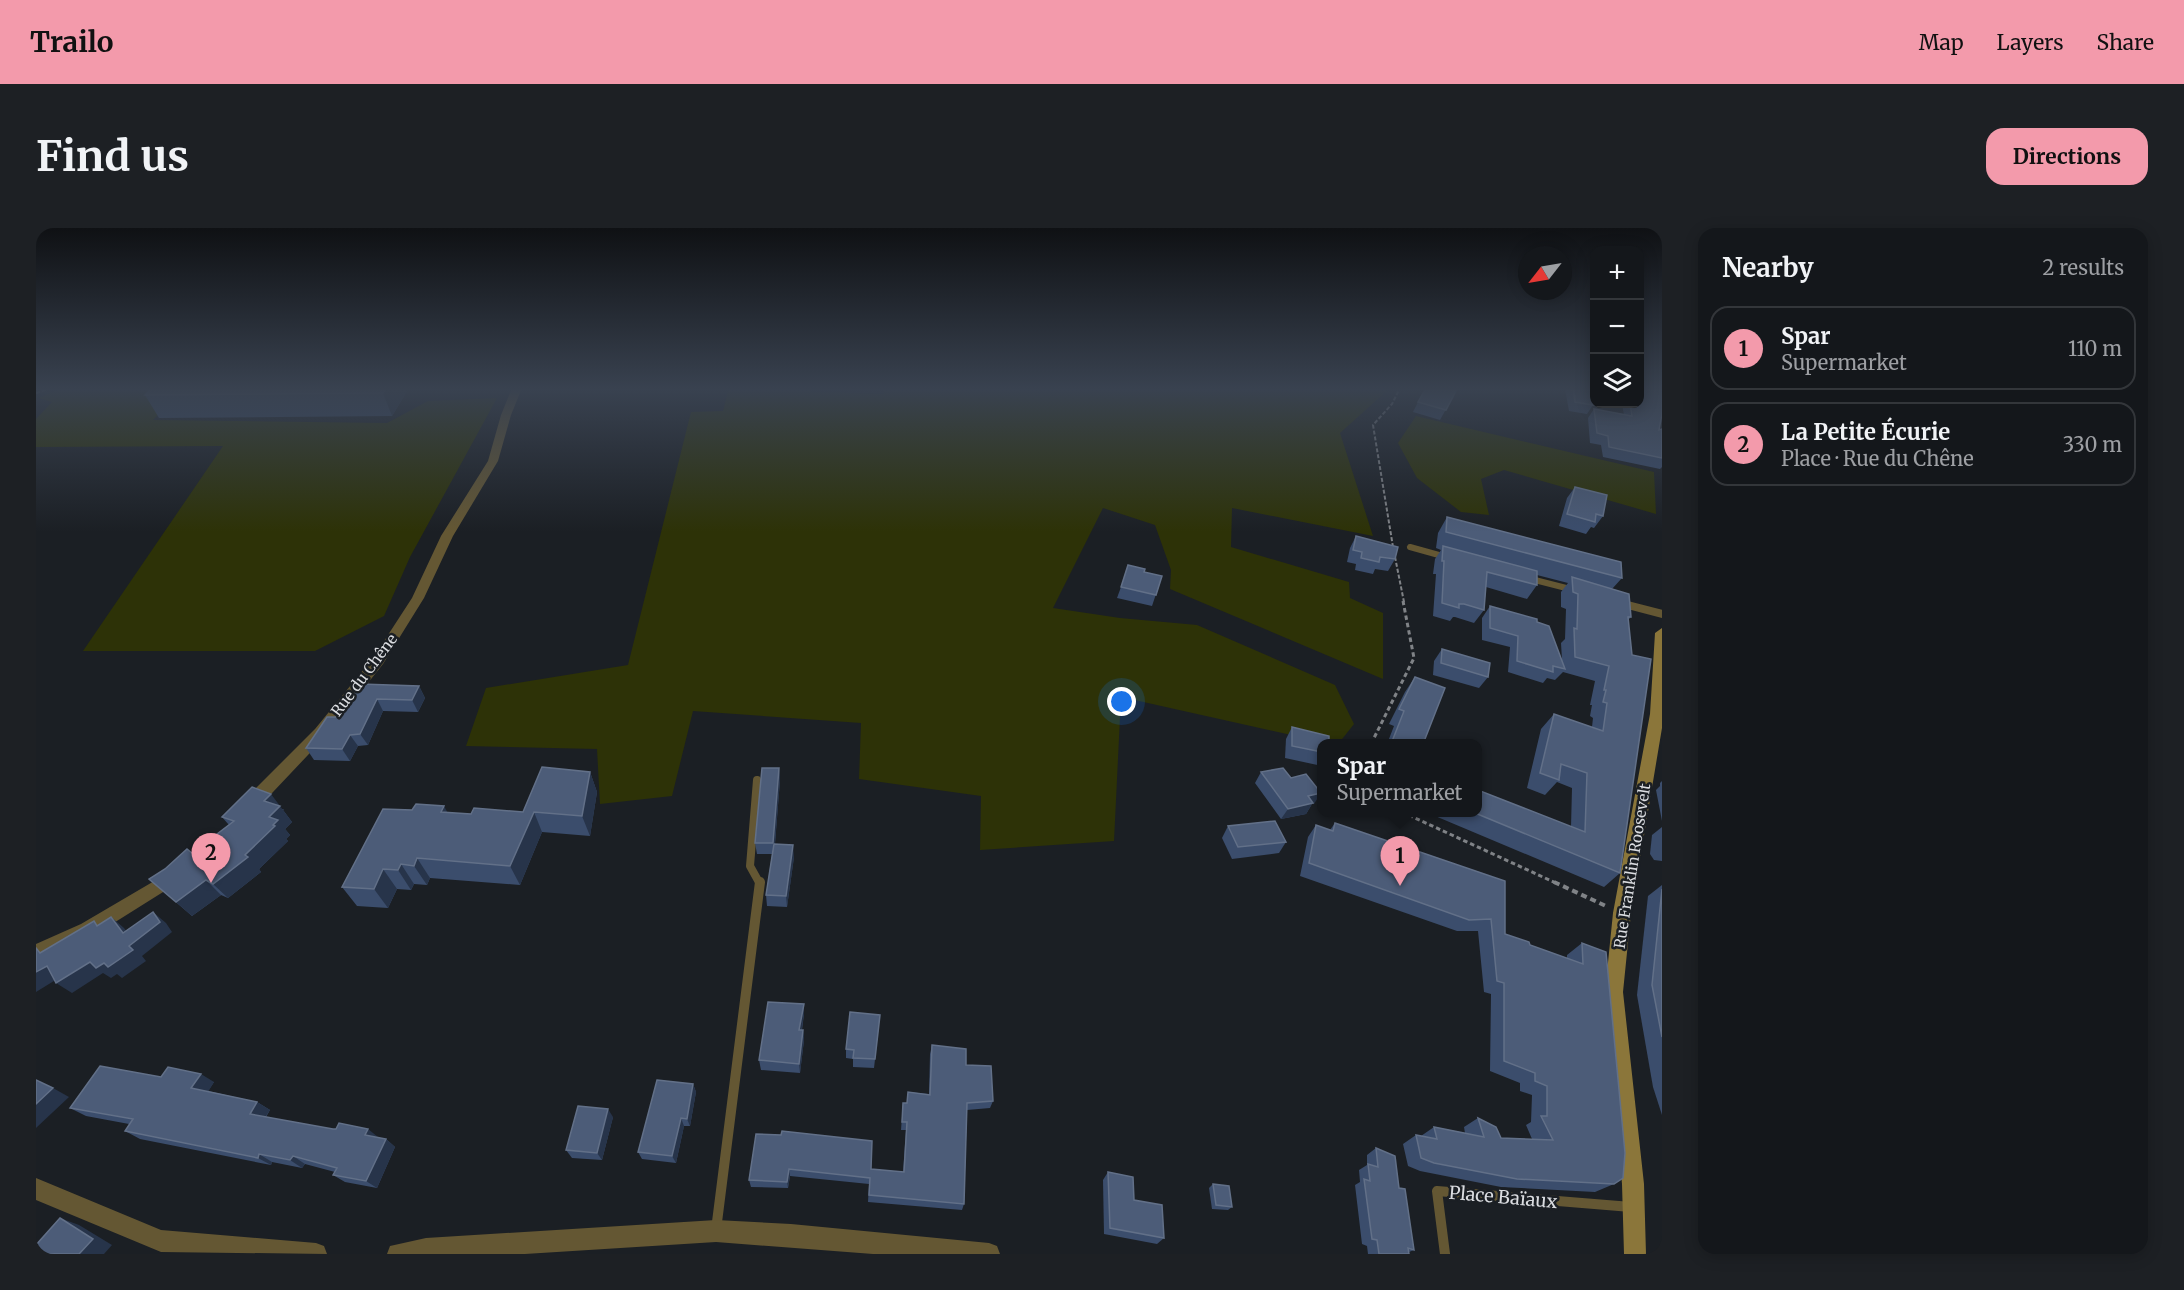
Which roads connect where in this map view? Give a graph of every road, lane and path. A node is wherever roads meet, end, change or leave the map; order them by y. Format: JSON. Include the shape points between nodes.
{"nodes":[{"id":1,"x":500,"y":436,"type":"edge"},
{"id":2,"x":1375,"y":436,"type":"edge"},
{"id":3,"x":1410,"y":547,"type":"dead end"},
{"id":4,"x":1451,"y":558,"type":"edge"},
{"id":5,"x":1515,"y":575,"type":"edge"},
{"id":6,"x":1583,"y":593,"type":"edge"},
{"id":7,"x":1617,"y":602,"type":"edge"},
{"id":8,"x":1662,"y":614,"type":"edge"},
{"id":9,"x":1662,"y":633,"type":"edge"},
{"id":10,"x":1374,"y":739,"type":"edge"},
{"id":11,"x":757,"y":780,"type":"dead end"},
{"id":12,"x":1411,"y":817,"type":"edge"},
{"id":13,"x":236,"y":818,"type":"edge"},
{"id":14,"x":181,"y":870,"type":"edge"},
{"id":15,"x":1622,"y":913,"type":"junction"},
{"id":16,"x":36,"y":953,"type":"edge"},
{"id":17,"x":36,"y":1189,"type":"edge"},
{"id":18,"x":1633,"y":1207,"type":"junction"},
{"id":19,"x":716,"y":1231,"type":"junction"},
{"id":20,"x":316,"y":1254,"type":"edge"},
{"id":21,"x":398,"y":1254,"type":"edge"},
{"id":22,"x":989,"y":1254,"type":"edge"},
{"id":23,"x":1445,"y":1254,"type":"edge"},
{"id":24,"x":1635,"y":1254,"type":"edge"}],
"edges":[{"from":1,"to":13,"type":"street","name":"Rue du Chêne","via":[[493,461],[447,536],[418,598],[378,661],[320,733]]},
{"from":2,"to":10,"type":"path","via":[[1414,658]]},
{"from":3,"to":4,"type":"lane"},
{"from":5,"to":6,"type":"lane"},
{"from":7,"to":8,"type":"lane"},
{"from":9,"to":15,"type":"main road","name":"Rue Franklin Roosevelt","via":[[1657,714]]},
{"from":11,"to":19,"type":"lane","via":[[750,866],[760,881]]},
{"from":12,"to":15,"type":"path"},
{"from":14,"to":16,"type":"street","via":[[87,930]]},
{"from":15,"to":18,"type":"main road","name":"Rue Franklin Roosevelt","via":[[1614,992]]},
{"from":17,"to":20,"type":"street","via":[[161,1241]]},
{"from":18,"to":23,"type":"lane","name":"Place Baïaux","via":[[1437,1191]]},
{"from":18,"to":24,"type":"main road"},
{"from":19,"to":21,"type":"street","via":[[426,1248]]},
{"from":19,"to":22,"type":"street","via":[[791,1234]]}]}
